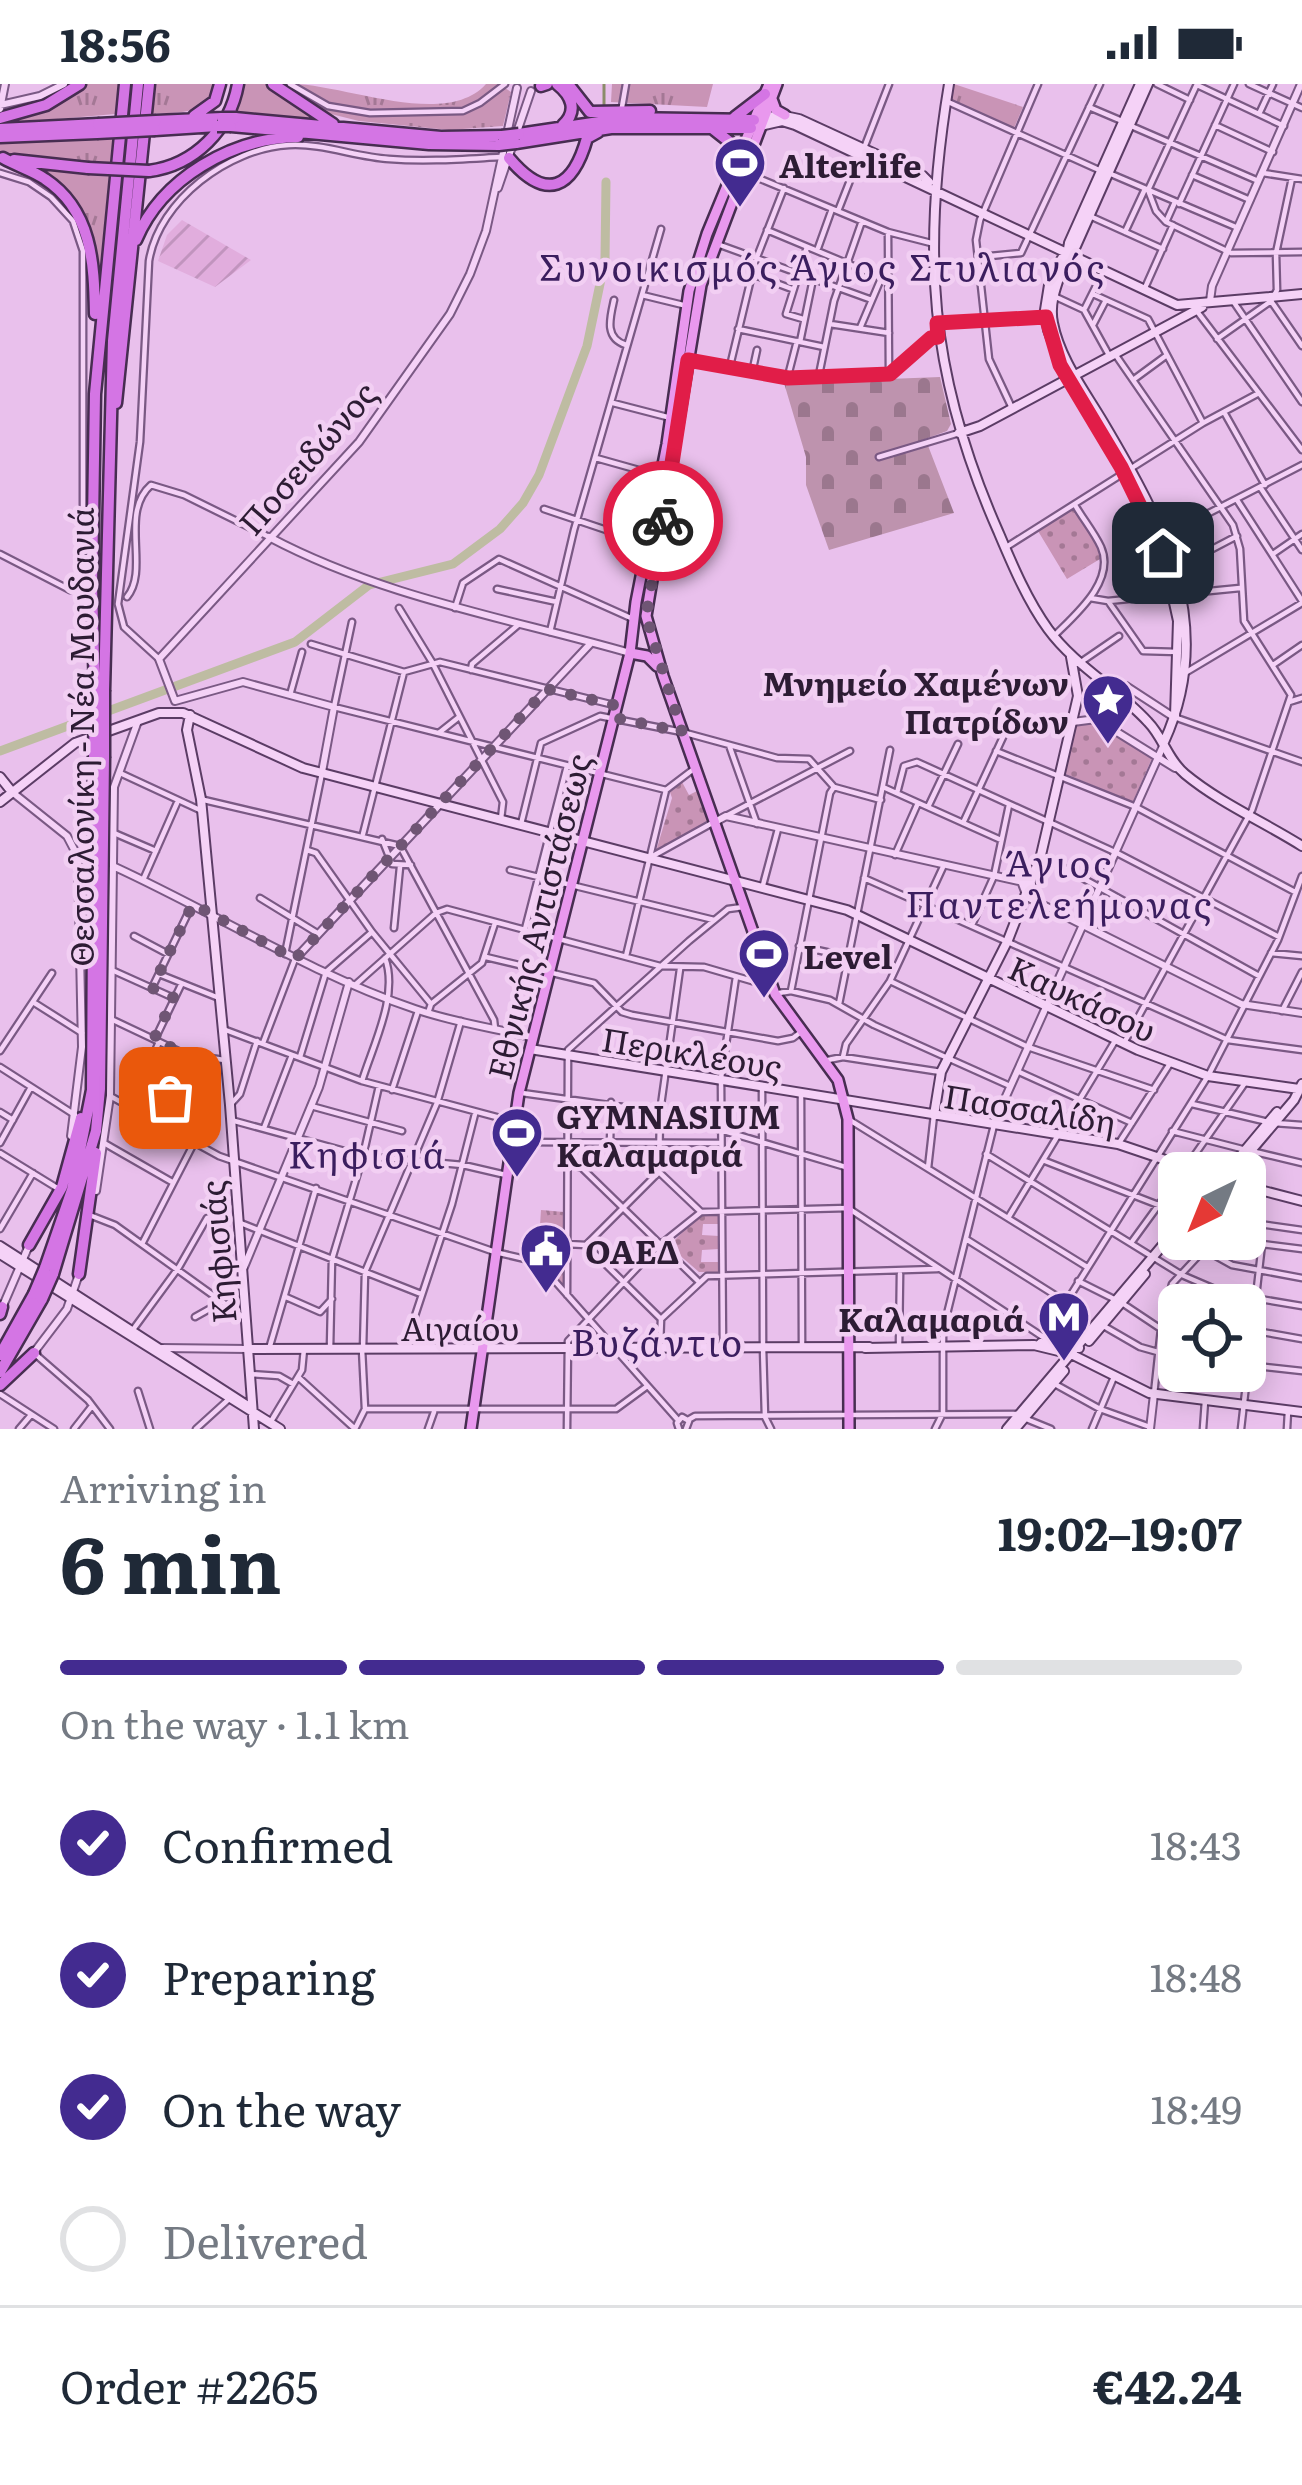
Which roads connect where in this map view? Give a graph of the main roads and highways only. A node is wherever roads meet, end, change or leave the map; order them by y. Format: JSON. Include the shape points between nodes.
{"nodes":[{"id":1,"x":80,"y":84,"type":"edge"},
{"id":2,"x":125,"y":84,"type":"edge"},
{"id":3,"x":138,"y":84,"type":"edge"},
{"id":4,"x":149,"y":84,"type":"edge"},
{"id":5,"x":220,"y":84,"type":"edge"},
{"id":6,"x":238,"y":84,"type":"edge"},
{"id":7,"x":273,"y":84,"type":"edge"},
{"id":8,"x":557,"y":84,"type":"edge"},
{"id":9,"x":568,"y":84,"type":"edge"},
{"id":10,"x":949,"y":84,"type":"edge"},
{"id":11,"x":1144,"y":84,"type":"edge"},
{"id":12,"x":771,"y":90,"type":"edge"},
{"id":13,"x":785,"y":115,"type":"junction"},
{"id":14,"x":185,"y":119,"type":"junction"},
{"id":15,"x":724,"y":120,"type":"junction"},
{"id":16,"x":2,"y":121,"type":"edge"},
{"id":17,"x":226,"y":122,"type":"junction"},
{"id":18,"x":758,"y":123,"type":"junction"},
{"id":19,"x":705,"y":124,"type":"junction"},
{"id":20,"x":155,"y":125,"type":"junction"},
{"id":21,"x":606,"y":128,"type":"junction"},
{"id":22,"x":332,"y":130,"type":"junction"},
{"id":23,"x":558,"y":131,"type":"junction"},
{"id":24,"x":509,"y":147,"type":"junction"},
{"id":25,"x":862,"y":151,"type":"junction"},
{"id":26,"x":1,"y":158,"type":"edge"},
{"id":27,"x":938,"y":160,"type":"junction"},
{"id":28,"x":738,"y":171,"type":"junction"},
{"id":29,"x":913,"y":171,"type":"junction"},
{"id":30,"x":1104,"y":172,"type":"junction"},
{"id":31,"x":523,"y":173,"type":"junction"},
{"id":32,"x":503,"y":177,"type":"road end"},
{"id":33,"x":934,"y":188,"type":"junction"},
{"id":34,"x":1068,"y":253,"type":"junction"},
{"id":35,"x":131,"y":255,"type":"junction"},
{"id":36,"x":1302,"y":294,"type":"edge"},
{"id":37,"x":1191,"y":308,"type":"junction"},
{"id":38,"x":97,"y":359,"type":"junction"},
{"id":39,"x":1072,"y":376,"type":"junction"},
{"id":40,"x":959,"y":433,"type":"junction"},
{"id":41,"x":109,"y":444,"type":"junction"},
{"id":42,"x":1128,"y":471,"type":"junction"},
{"id":43,"x":1178,"y":594,"type":"junction"},
{"id":44,"x":630,"y":653,"type":"junction"},
{"id":45,"x":1070,"y":655,"type":"junction"},
{"id":46,"x":663,"y":676,"type":"junction"},
{"id":47,"x":99,"y":692,"type":"junction"},
{"id":48,"x":190,"y":715,"type":"junction"},
{"id":49,"x":1175,"y":718,"type":"junction"},
{"id":50,"x":1164,"y":744,"type":"junction"},
{"id":51,"x":99,"y":758,"type":"junction"},
{"id":52,"x":0,"y":777,"type":"edge"},
{"id":53,"x":12,"y":792,"type":"junction"},
{"id":54,"x":0,"y":802,"type":"edge"},
{"id":55,"x":584,"y":840,"type":"junction"},
{"id":56,"x":1302,"y":846,"type":"edge"},
{"id":57,"x":668,"y":847,"type":"road end"},
{"id":58,"x":666,"y":861,"type":"junction"},
{"id":59,"x":736,"y":879,"type":"junction"},
{"id":60,"x":763,"y":886,"type":"junction"},
{"id":61,"x":745,"y":905,"type":"junction"},
{"id":62,"x":987,"y":980,"type":"junction"},
{"id":63,"x":87,"y":1035,"type":"junction"},
{"id":64,"x":532,"y":1043,"type":"junction"},
{"id":65,"x":1301,"y":1087,"type":"edge"},
{"id":66,"x":846,"y":1100,"type":"junction"},
{"id":67,"x":934,"y":1115,"type":"junction"},
{"id":68,"x":96,"y":1131,"type":"junction"},
{"id":69,"x":1246,"y":1152,"type":"edge"},
{"id":70,"x":1158,"y":1157,"type":"edge"},
{"id":71,"x":1266,"y":1190,"type":"edge"},
{"id":72,"x":1302,"y":1198,"type":"edge"},
{"id":73,"x":29,"y":1245,"type":"road end"},
{"id":74,"x":0,"y":1250,"type":"edge"},
{"id":75,"x":1158,"y":1254,"type":"edge"},
{"id":76,"x":20,"y":1263,"type":"junction"},
{"id":77,"x":49,"y":1271,"type":"junction"},
{"id":78,"x":79,"y":1274,"type":"road end"},
{"id":79,"x":38,"y":1296,"type":"junction"},
{"id":80,"x":73,"y":1297,"type":"junction"},
{"id":81,"x":1119,"y":1301,"type":"junction"},
{"id":82,"x":849,"y":1347,"type":"junction"},
{"id":83,"x":248,"y":1349,"type":"junction"},
{"id":84,"x":481,"y":1350,"type":"junction"},
{"id":85,"x":34,"y":1352,"type":"road end"},
{"id":86,"x":1076,"y":1352,"type":"junction"},
{"id":87,"x":0,"y":1354,"type":"edge"},
{"id":88,"x":0,"y":1372,"type":"edge"},
{"id":89,"x":0,"y":1391,"type":"edge"},
{"id":90,"x":253,"y":1412,"type":"junction"},
{"id":91,"x":1302,"y":1412,"type":"edge"},
{"id":92,"x":1022,"y":1416,"type":"junction"},
{"id":93,"x":270,"y":1423,"type":"junction"},
{"id":94,"x":849,"y":1423,"type":"edge"},
{"id":95,"x":256,"y":1429,"type":"edge"},
{"id":96,"x":280,"y":1429,"type":"edge"},
{"id":97,"x":471,"y":1429,"type":"edge"},
{"id":98,"x":1011,"y":1429,"type":"edge"}],
"edges":[{"from":1,"to":16,"type":"highway"},
{"from":2,"to":38,"type":"highway","name":"Θεσσαλονίκη - Νέα Μουδανιά"},
{"from":3,"to":41,"type":"highway","name":"Θεσσαλονίκη - Νέα Μουδανιά"},
{"from":4,"to":35,"type":"highway"},
{"from":5,"to":14,"type":"highway","via":[[212,105]]},
{"from":6,"to":26,"type":"highway","bridge":true,"via":[[210,141],[178,164],[149,171]]},
{"from":7,"to":22,"type":"highway"},
{"from":8,"to":23,"type":"highway","via":[[573,106]]},
{"from":9,"to":19,"type":"highway","via":[[590,112],[646,111]]},
{"from":10,"to":27,"type":"main road"},
{"from":11,"to":30,"type":"main road"},
{"from":12,"to":13,"type":"main road"},
{"from":12,"to":15,"type":"highway"},
{"from":12,"to":18,"type":"main road","name":"Εθνικής Αντιστάσεως"},
{"from":13,"to":18,"type":"main road"},
{"from":13,"to":25,"type":"main road"},
{"from":14,"to":17,"type":"highway"},
{"from":14,"to":20,"type":"highway"},
{"from":15,"to":18,"type":"highway"},
{"from":15,"to":19,"type":"highway"},
{"from":16,"to":20,"type":"highway","bridge":true},
{"from":17,"to":20,"type":"highway"},
{"from":17,"to":22,"type":"highway"},
{"from":18,"to":19,"type":"highway"},
{"from":18,"to":25,"type":"main road","via":[[786,122]]},
{"from":18,"to":28,"type":"main road","name":"Εθνικής Αντιστάσεως"},
{"from":19,"to":21,"type":"highway"},
{"from":19,"to":23,"type":"highway","via":[[626,118]]},
{"from":19,"to":28,"type":"highway","via":[[731,143]]},
{"from":21,"to":23,"type":"highway"},
{"from":21,"to":31,"type":"highway","via":[[586,138],[580,164],[564,180],[541,183]]},
{"from":22,"to":24,"type":"highway"},
{"from":22,"to":35,"type":"highway","via":[[250,143],[198,170],[152,208]]},
{"from":23,"to":24,"type":"highway"},
{"from":23,"to":24,"type":"highway","via":[[577,146],[564,174],[545,178]]},
{"from":24,"to":31,"type":"highway"},
{"from":25,"to":29,"type":"main road"},
{"from":25,"to":33,"type":"main road"},
{"from":26,"to":38,"type":"highway","via":[[48,180],[79,216],[93,261]]},
{"from":27,"to":29,"type":"main road"},
{"from":27,"to":33,"type":"main road"},
{"from":28,"to":44,"type":"main road","name":"Εθνικής Αντιστάσεως","via":[[686,306]]},
{"from":28,"to":46,"type":"main road","name":"Εθνικής Αντιστάσεως","via":[[694,314],[646,609]]},
{"from":29,"to":33,"type":"main road"},
{"from":30,"to":34,"type":"main road"},
{"from":30,"to":34,"type":"main road"},
{"from":31,"to":32,"type":"highway"},
{"from":33,"to":34,"type":"main road"},
{"from":33,"to":40,"type":"main road","via":[[938,337]]},
{"from":34,"to":37,"type":"main road"},
{"from":34,"to":39,"type":"main road","via":[[1053,296],[1054,327]]},
{"from":34,"to":39,"type":"main road","via":[[1049,285],[1046,317]]},
{"from":35,"to":41,"type":"highway"},
{"from":36,"to":37,"type":"main road","via":[[1216,298]]},
{"from":37,"to":39,"type":"main road"},
{"from":38,"to":47,"type":"highway","name":"Θεσσαλονίκη - Νέα Μουδανιά","via":[[92,586]]},
{"from":39,"to":40,"type":"main road"},
{"from":39,"to":42,"type":"main road"},
{"from":40,"to":45,"type":"main road","via":[[1033,605]]},
{"from":41,"to":47,"type":"highway","name":"Θεσσαλονίκη - Νέα Μουδανιά"},
{"from":42,"to":43,"type":"main road"},
{"from":42,"to":43,"type":"main road","via":[[1162,532]]},
{"from":43,"to":49,"type":"main road"},
{"from":43,"to":49,"type":"main road","via":[[1185,673]]},
{"from":44,"to":46,"type":"main road","via":[[650,658]]},
{"from":44,"to":55,"type":"main road","name":"Εθνικής Αντιστάσεως"},
{"from":45,"to":50,"type":"main road"},
{"from":45,"to":62,"type":"main road","via":[[1073,722],[1041,855]]},
{"from":46,"to":59,"type":"main road","name":"Εθνικής Αντιστάσεως"},
{"from":47,"to":51,"type":"highway","name":"Θεσσαλονίκη - Νέα Μουδανιά","bridge":true},
{"from":48,"to":53,"type":"main road","via":[[165,712],[63,750]]},
{"from":48,"to":55,"type":"main road","name":"Καυκάσου","via":[[288,763]]},
{"from":48,"to":83,"type":"main road","name":"Κηφισιάς"},
{"from":49,"to":50,"type":"main road"},
{"from":50,"to":56,"type":"main road","via":[[1185,774]]},
{"from":51,"to":63,"type":"highway","name":"Θεσσαλονίκη - Νέα Μουδανιά"},
{"from":51,"to":68,"type":"highway","name":"Θεσσαλονίκη - Νέα Μουδανιά","via":[[104,1016]]},
{"from":52,"to":53,"type":"main road"},
{"from":53,"to":54,"type":"main road"},
{"from":55,"to":58,"type":"main road","name":"Καυκάσου"},
{"from":55,"to":64,"type":"main road","name":"Εθνικής Αντιστάσεως"},
{"from":57,"to":58,"type":"main road"},
{"from":58,"to":59,"type":"main road","name":"Καυκάσου"},
{"from":59,"to":60,"type":"main road","name":"Καυκάσου"},
{"from":59,"to":61,"type":"main road","name":"Εθνικής Αντιστάσεως"},
{"from":60,"to":61,"type":"main road","via":[[750,890]]},
{"from":60,"to":62,"type":"main road","name":"Καυκάσου","via":[[857,914]]},
{"from":61,"to":66,"type":"main road","name":"Εθνικής Αντιστάσεως","via":[[775,994]]},
{"from":62,"to":65,"type":"main road","name":"Καυκάσου","via":[[1208,1076]]},
{"from":62,"to":67,"type":"main road","via":[[941,1072]]},
{"from":63,"to":73,"type":"highway","via":[[86,1099],[70,1162]]},
{"from":63,"to":77,"type":"highway","name":"Θεσσαλονίκη - Νέα Μουδανιά","via":[[92,1090],[85,1138]]},
{"from":64,"to":66,"type":"main road","name":"Περικλέους"},
{"from":64,"to":84,"type":"main road","name":"Εθνικής Αντιστάσεως"},
{"from":65,"to":69,"type":"main road"},
{"from":66,"to":67,"type":"main road","name":"Πασσαλίδη"},
{"from":66,"to":82,"type":"main road"},
{"from":67,"to":70,"type":"main road","name":"Πασσαλίδη"},
{"from":68,"to":77,"type":"highway","name":"Θεσσαλονίκη - Νέα Μουδανιά"},
{"from":68,"to":78,"type":"highway"},
{"from":71,"to":72,"type":"main road"},
{"from":74,"to":76,"type":"main road"},
{"from":74,"to":76,"type":"main road"},
{"from":75,"to":81,"type":"main road"},
{"from":76,"to":80,"type":"main road"},
{"from":77,"to":79,"type":"highway","name":"Θεσσαλονίκη - Νέα Μουδανιά","bridge":true},
{"from":79,"to":87,"type":"highway","name":"Θεσσαλονίκη - Νέα Μουδανιά"},
{"from":79,"to":88,"type":"highway","name":"Θεσσαλονίκη - Νέα Μουδανιά"},
{"from":80,"to":90,"type":"main road"},
{"from":80,"to":90,"type":"main road"},
{"from":81,"to":86,"type":"main road"},
{"from":81,"to":86,"type":"main road"},
{"from":82,"to":84,"type":"main road","name":"Αιγαίου"},
{"from":82,"to":86,"type":"main road","name":"Αιγαίου","via":[[1046,1342]]},
{"from":82,"to":94,"type":"main road"},
{"from":83,"to":84,"type":"main road","name":"Αιγαίου"},
{"from":83,"to":90,"type":"main road","name":"Κηφισιάς"},
{"from":84,"to":97,"type":"main road","name":"Εθνικής Αντιστάσεως"},
{"from":85,"to":89,"type":"highway"},
{"from":86,"to":91,"type":"main road","name":"Αιγαίου","via":[[1154,1394]]},
{"from":86,"to":92,"type":"main road"},
{"from":86,"to":92,"type":"main road"},
{"from":90,"to":93,"type":"main road"},
{"from":90,"to":95,"type":"main road","name":"Κηφισιάς"},
{"from":92,"to":98,"type":"main road"},
{"from":93,"to":95,"type":"main road"},
{"from":93,"to":96,"type":"main road"}]}
